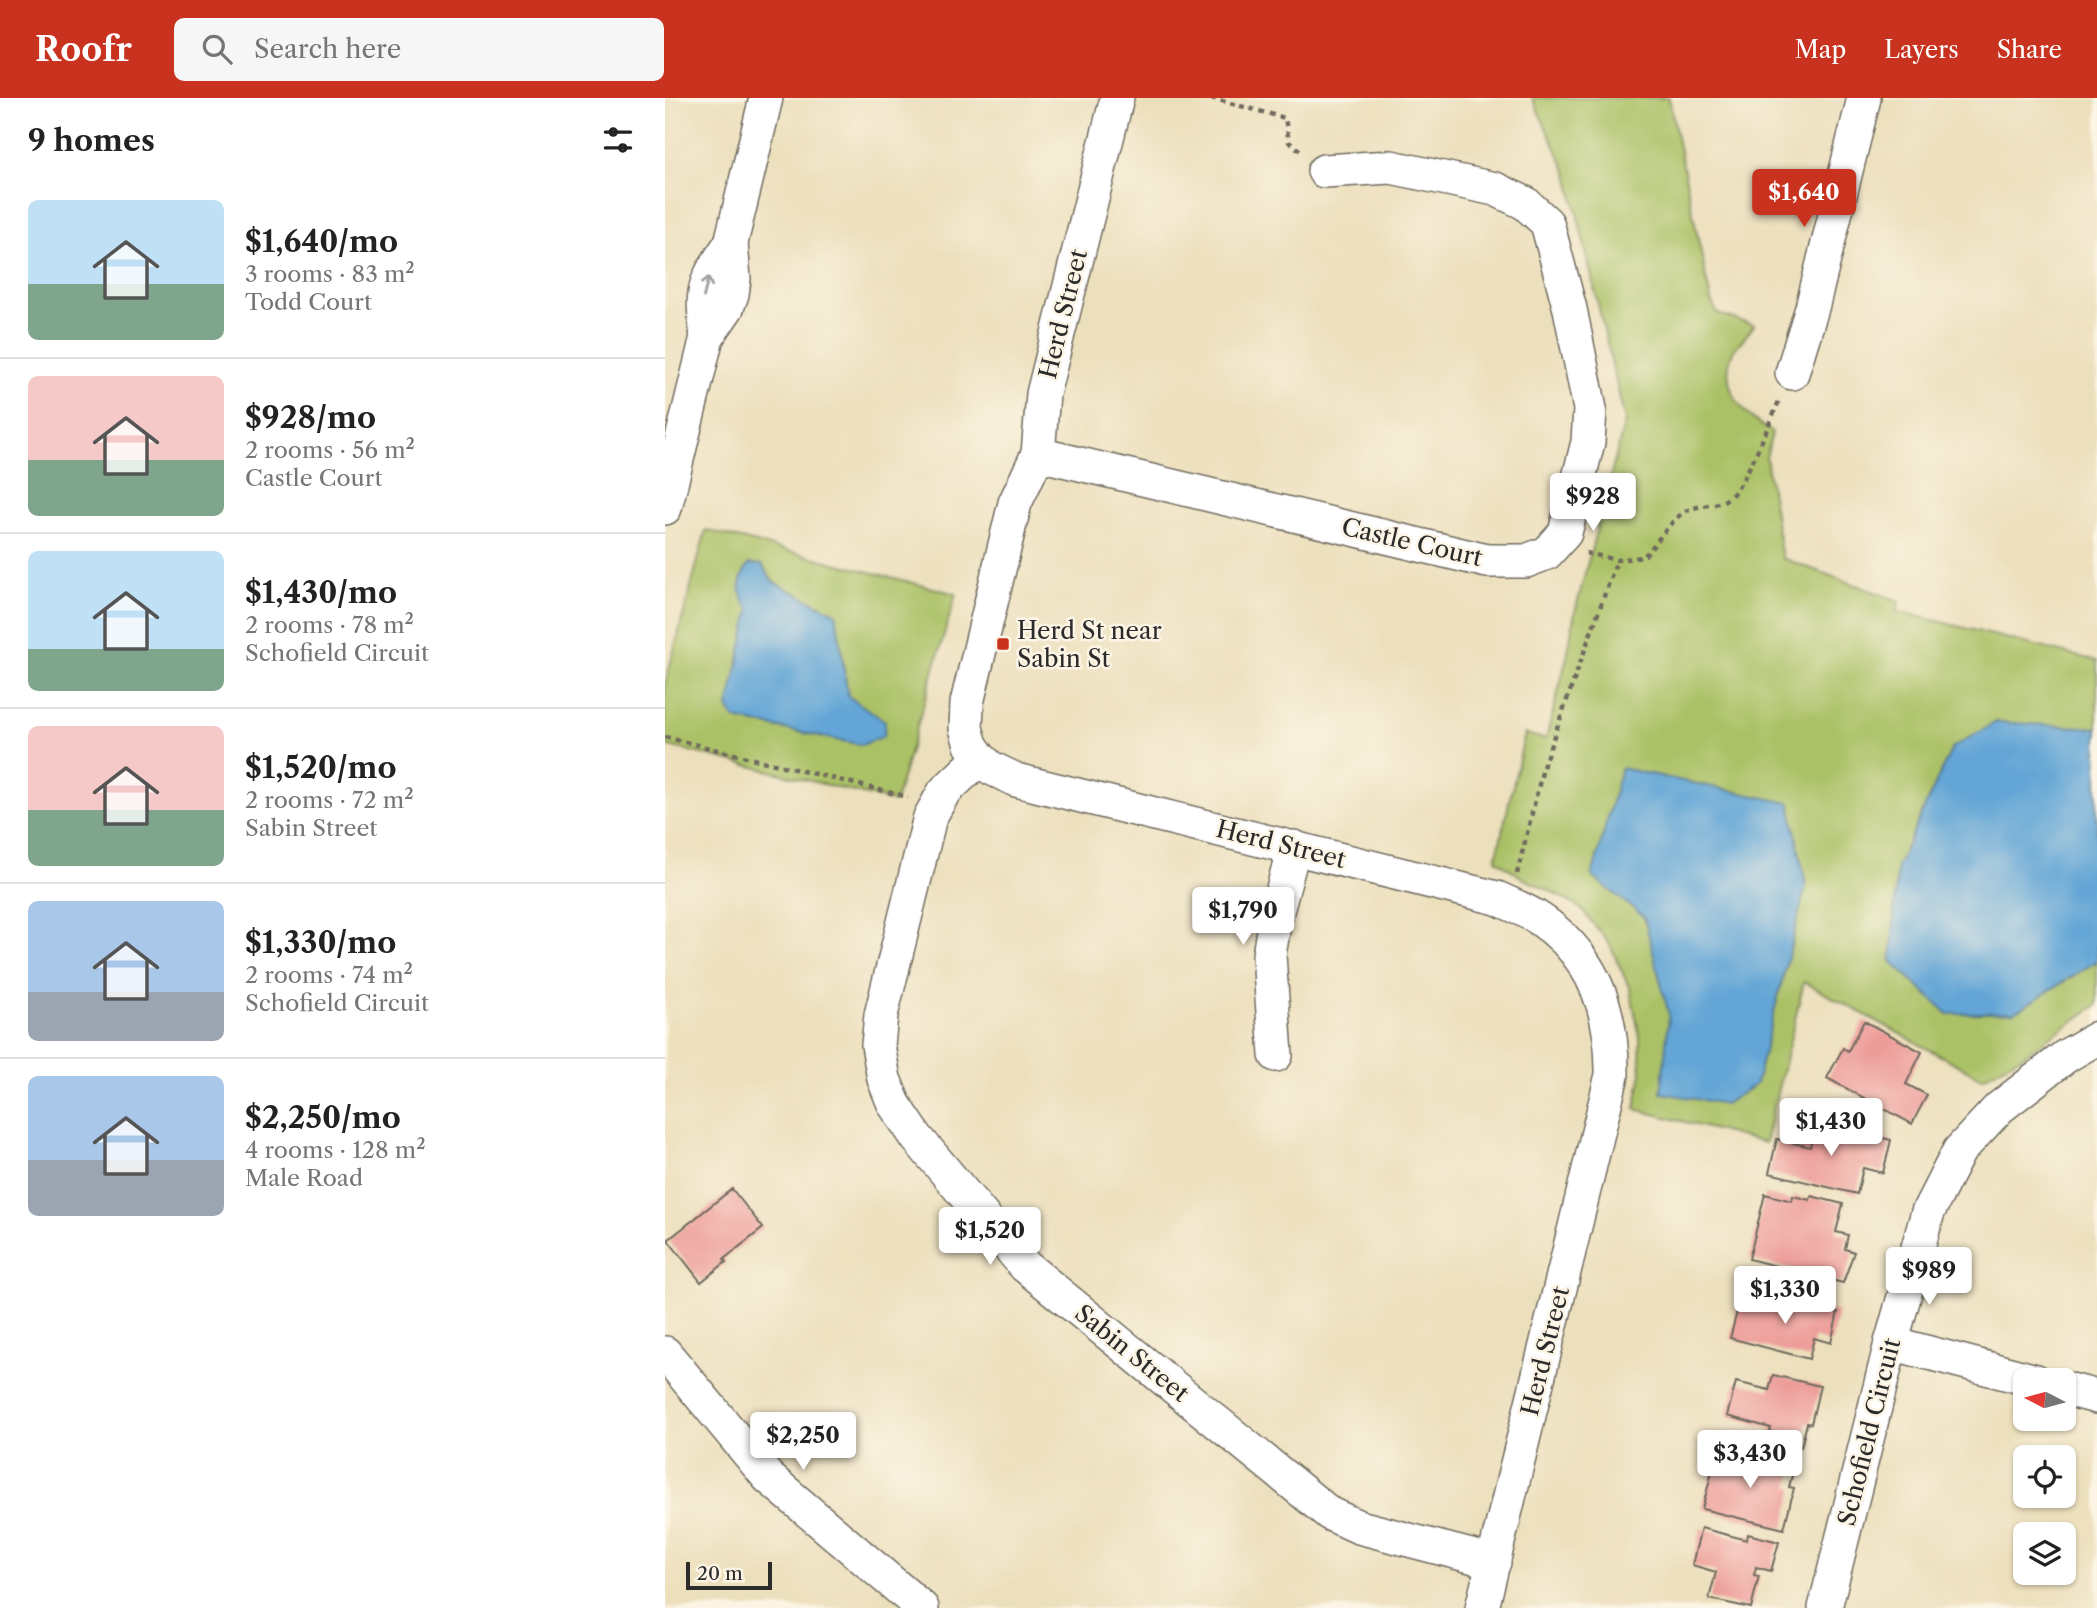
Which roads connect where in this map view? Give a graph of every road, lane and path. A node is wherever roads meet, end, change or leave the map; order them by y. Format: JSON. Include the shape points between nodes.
{"nodes":[{"id":1,"x":766,"y":98,"type":"edge"},
{"id":2,"x":1117,"y":98,"type":"edge"},
{"id":3,"x":1210,"y":98,"type":"edge"},
{"id":4,"x":1864,"y":98,"type":"edge"},
{"id":5,"x":1324,"y":171,"type":"joint"},
{"id":6,"x":1792,"y":373,"type":"joint"},
{"id":7,"x":1038,"y":454,"type":"junction"},
{"id":8,"x":665,"y":508,"type":"edge"},
{"id":9,"x":1565,"y":533,"type":"junction"},
{"id":10,"x":1617,"y":560,"type":"junction"},
{"id":11,"x":665,"y":737,"type":"edge"},
{"id":12,"x":980,"y":758,"type":"junction"},
{"id":13,"x":936,"y":804,"type":"junction"},
{"id":14,"x":1294,"y":847,"type":"junction"},
{"id":15,"x":1516,"y":878,"type":"dead end"},
{"id":16,"x":2097,"y":1038,"type":"edge"},
{"id":17,"x":1276,"y":1055,"type":"dead end"},
{"id":18,"x":1891,"y":1343,"type":"junction"},
{"id":19,"x":665,"y":1353,"type":"edge"},
{"id":20,"x":2013,"y":1375,"type":"edge"},
{"id":21,"x":2076,"y":1391,"type":"edge"},
{"id":22,"x":2097,"y":1397,"type":"edge"},
{"id":23,"x":1494,"y":1562,"type":"junction"},
{"id":24,"x":922,"y":1608,"type":"edge"},
{"id":25,"x":1482,"y":1608,"type":"edge"},
{"id":26,"x":1825,"y":1608,"type":"edge"}],
"edges":[{"from":1,"to":8,"type":"street","via":[[731,243],[704,289],[707,337]]},
{"from":2,"to":7,"type":"street","name":"Herd Street","via":[[1043,394]]},
{"from":3,"to":5,"type":"path","via":[[1285,118],[1289,142]]},
{"from":4,"to":6,"type":"street"},
{"from":5,"to":9,"type":"street","via":[[1391,167],[1495,189],[1525,203],[1547,223],[1590,409],[1588,442]]},
{"from":6,"to":10,"type":"path","via":[[1730,497],[1689,510],[1643,557]]},
{"from":7,"to":9,"type":"street","name":"Castle Court","via":[[1487,561],[1526,561],[1547,553]]},
{"from":7,"to":12,"type":"street","name":"Herd Street","via":[[1015,503],[967,703],[966,728]]},
{"from":9,"to":10,"type":"path","via":[[1574,548]]},
{"from":10,"to":15,"type":"path","via":[[1544,764]]},
{"from":11,"to":13,"type":"path"},
{"from":12,"to":13,"type":"street","name":"Sabin Street"},
{"from":12,"to":14,"type":"street","name":"Herd Street","via":[[1016,780]]},
{"from":13,"to":23,"type":"street","name":"Sabin Street","via":[[881,1015],[878,1045],[894,1104],[917,1138],[1025,1266],[1330,1514],[1359,1527]]},
{"from":14,"to":17,"type":"street","via":[[1269,955]]},
{"from":14,"to":23,"type":"street","name":"Herd Street","via":[[1497,898],[1541,919],[1580,957],[1597,985],[1607,1015],[1612,1075]]},
{"from":16,"to":18,"type":"street","name":"Schofield Circuit","via":[[1999,1108],[1959,1152],[1927,1212]]},
{"from":18,"to":20,"type":"street"},
{"from":18,"to":26,"type":"street","name":"Schofield Circuit"},
{"from":19,"to":24,"type":"street","via":[[768,1478]]},
{"from":21,"to":22,"type":"street"},
{"from":23,"to":25,"type":"street","name":"Herd Street"}]}
